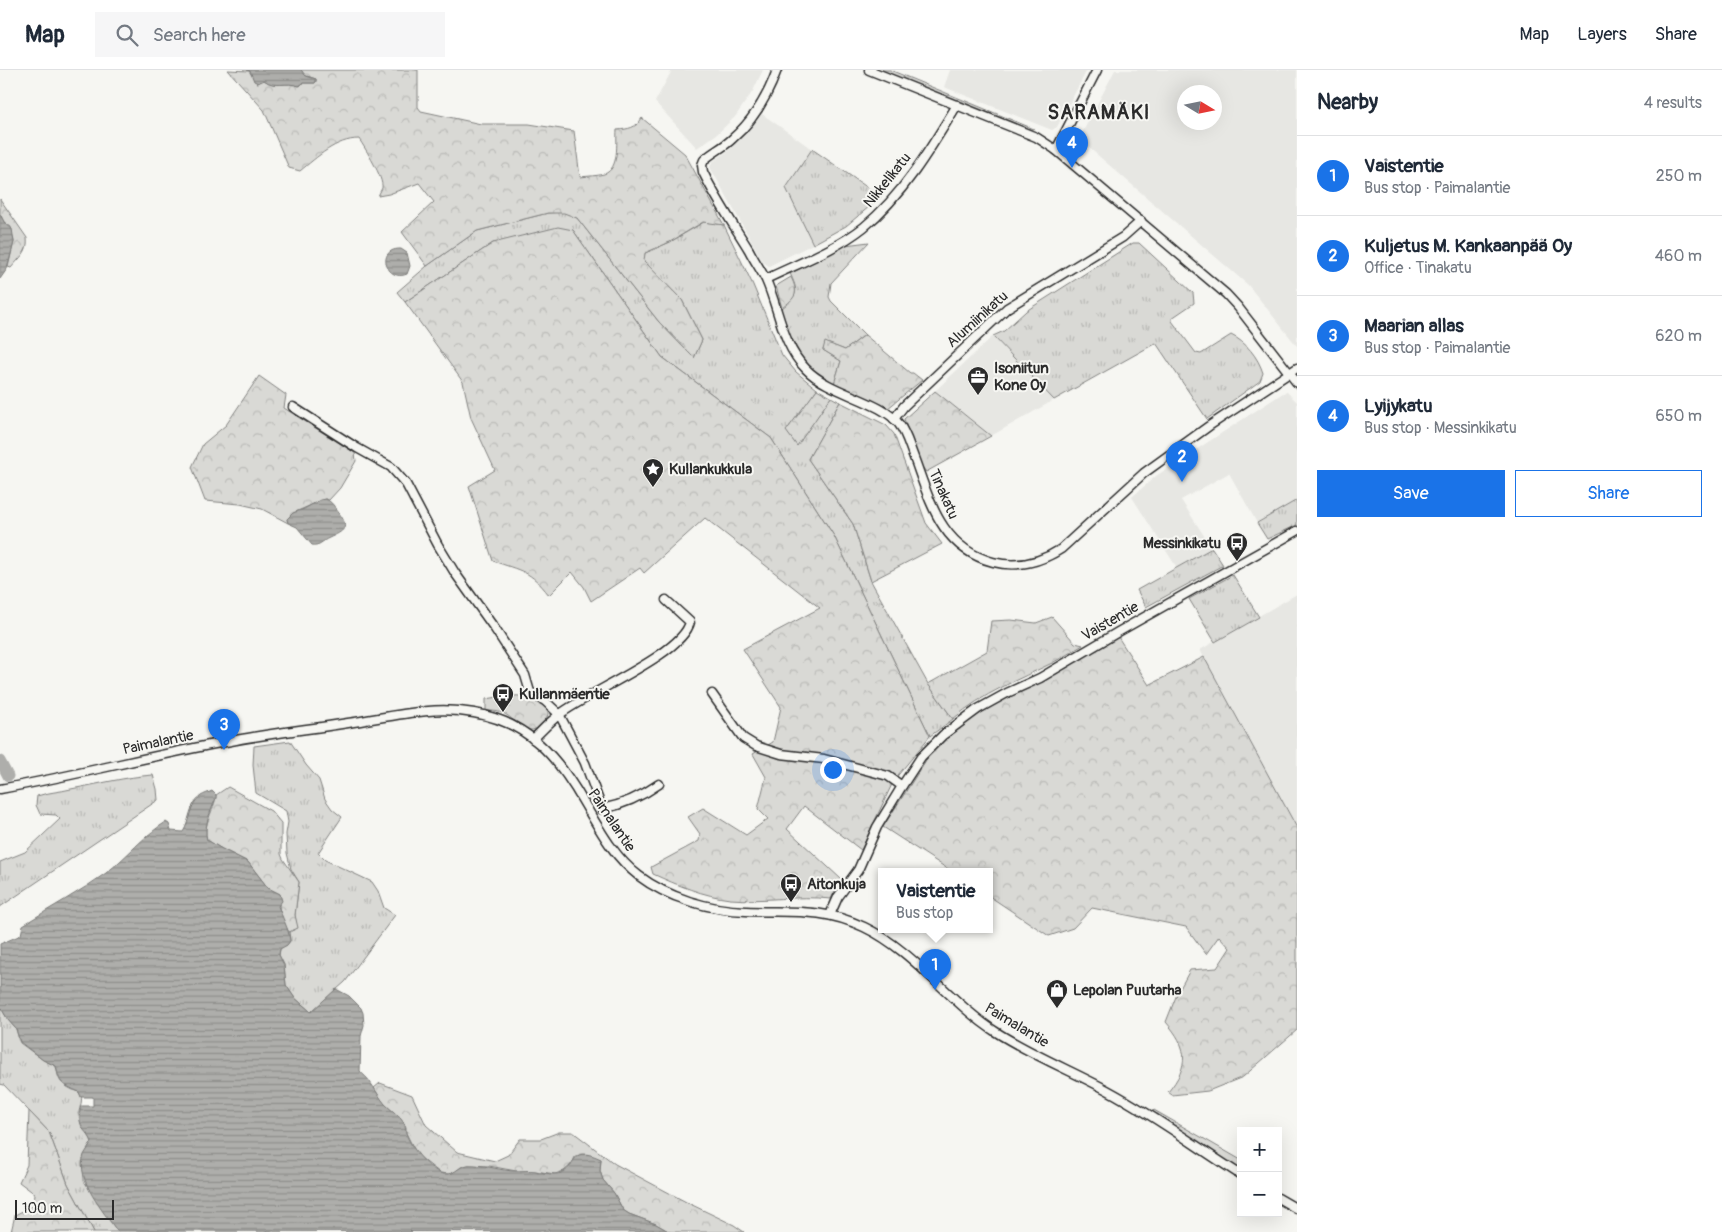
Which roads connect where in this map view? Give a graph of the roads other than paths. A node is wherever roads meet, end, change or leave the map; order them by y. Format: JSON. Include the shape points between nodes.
{"nodes":[{"id":1,"x":777,"y":70,"type":"edge"},
{"id":2,"x":869,"y":70,"type":"edge"},
{"id":3,"x":1097,"y":70,"type":"edge"},
{"id":4,"x":957,"y":105,"type":"junction"},
{"id":5,"x":1056,"y":150,"type":"junction"},
{"id":6,"x":1141,"y":221,"type":"junction"},
{"id":7,"x":766,"y":279,"type":"junction"},
{"id":8,"x":1297,"y":368,"type":"edge"},
{"id":9,"x":1289,"y":373,"type":"junction"},
{"id":10,"x":1297,"y":383,"type":"edge"},
{"id":11,"x":293,"y":407,"type":"dead end"},
{"id":12,"x":894,"y":419,"type":"junction"},
{"id":13,"x":1297,"y":530,"type":"edge"},
{"id":14,"x":666,"y":600,"type":"dead end"},
{"id":15,"x":712,"y":694,"type":"dead end"},
{"id":16,"x":559,"y":714,"type":"junction"},
{"id":17,"x":533,"y":739,"type":"junction"},
{"id":18,"x":659,"y":784,"type":"dead end"},
{"id":19,"x":902,"y":786,"type":"junction"},
{"id":20,"x":0,"y":789,"type":"edge"},
{"id":21,"x":830,"y":915,"type":"junction"},
{"id":22,"x":1237,"y":1172,"type":"edge"},
{"id":23,"x":1282,"y":1200,"type":"edge"},
{"id":24,"x":1297,"y":1209,"type":"edge"}],
"edges":[{"from":1,"to":7,"type":"street","name":"Tinakatu","via":[[746,125],[702,165],[704,175]]},
{"from":2,"to":4,"type":"street"},
{"from":3,"to":5,"type":"street"},
{"from":4,"to":5,"type":"street","via":[[1036,138]]},
{"from":4,"to":7,"type":"street","name":"Nikkelikatu","via":[[904,184],[876,216],[836,246]]},
{"from":5,"to":6,"type":"street"},
{"from":6,"to":9,"type":"street","via":[[1226,294]]},
{"from":6,"to":12,"type":"street","name":"Alumiinikatu","via":[[1123,236],[1007,308]]},
{"from":7,"to":12,"type":"street","name":"Tinakatu","via":[[788,343],[804,367],[826,384]]},
{"from":8,"to":9,"type":"street","name":"Tinakatu"},
{"from":9,"to":10,"type":"street"},
{"from":9,"to":12,"type":"street","name":"Tinakatu","via":[[1144,473],[1061,549],[1045,558],[1017,564],[998,563],[980,557],[950,536],[935,513],[904,432]]},
{"from":11,"to":16,"type":"street","via":[[392,467],[399,475],[455,573],[525,675],[530,692]]},
{"from":13,"to":19,"type":"street","name":"Vaistentie","via":[[961,720],[921,758]]},
{"from":14,"to":16,"type":"street","via":[[690,622],[683,636],[657,657]]},
{"from":15,"to":19,"type":"street","via":[[743,738],[756,746],[787,756],[824,759],[888,776]]},
{"from":16,"to":17,"type":"street"},
{"from":16,"to":18,"type":"street","via":[[585,763],[602,808],[622,804]]},
{"from":17,"to":20,"type":"street","name":"Paimalantie","via":[[515,726],[488,716],[442,709],[238,740]]},
{"from":17,"to":21,"type":"street","name":"Paimalantie","via":[[559,764],[615,853],[650,884],[684,899],[720,908],[796,910]]},
{"from":19,"to":21,"type":"street","name":"Vaistentie","via":[[877,827],[858,870],[838,897]]},
{"from":21,"to":22,"type":"street","name":"Paimalantie","via":[[865,928],[893,945],[995,1032],[1126,1101]]},
{"from":23,"to":24,"type":"street"}]}
